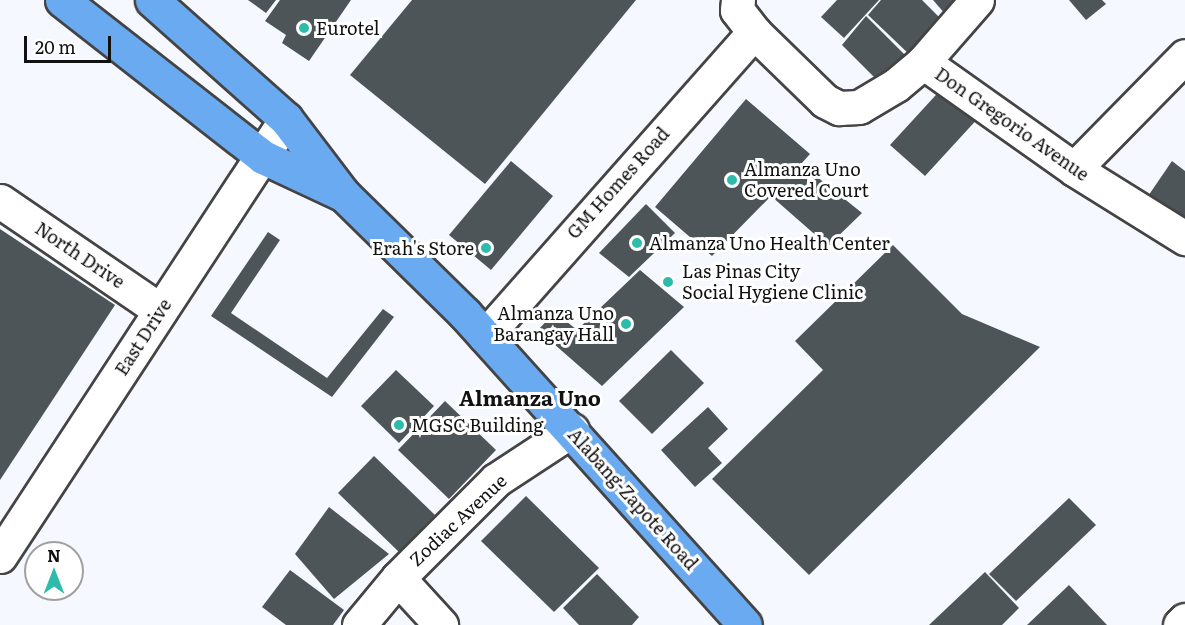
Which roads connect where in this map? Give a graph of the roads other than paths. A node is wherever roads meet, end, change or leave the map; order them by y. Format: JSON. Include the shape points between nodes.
{"nodes":[{"id":1,"x":62,"y":0,"type":"edge"},
{"id":2,"x":152,"y":0,"type":"edge"},
{"id":3,"x":977,"y":0,"type":"edge"},
{"id":4,"x":743,"y":14,"type":"edge"},
{"id":5,"x":1185,"y":56,"type":"edge"},
{"id":6,"x":922,"y":62,"type":"junction"},
{"id":7,"x":286,"y":119,"type":"junction"},
{"id":8,"x":263,"y":157,"type":"junction"},
{"id":9,"x":1074,"y":169,"type":"junction"},
{"id":10,"x":343,"y":194,"type":"junction"},
{"id":11,"x":0,"y":201,"type":"edge"},
{"id":12,"x":1185,"y":238,"type":"edge"},
{"id":13,"x":160,"y":310,"type":"junction"},
{"id":14,"x":485,"y":336,"type":"junction"},
{"id":15,"x":572,"y":430,"type":"junction"},
{"id":16,"x":0,"y":555,"type":"edge"},
{"id":17,"x":398,"y":578,"type":"junction"},
{"id":18,"x":1185,"y":620,"type":"edge"},
{"id":19,"x":359,"y":625,"type":"edge"},
{"id":20,"x":441,"y":625,"type":"edge"},
{"id":21,"x":745,"y":625,"type":"edge"},
{"id":22,"x":1180,"y":625,"type":"edge"}],
"edges":[{"from":1,"to":8,"type":"highway","name":"Alabang-Zapote Road"},
{"from":2,"to":7,"type":"highway","name":"Alabang-Zapote Road"},
{"from":3,"to":6,"type":"street"},
{"from":4,"to":6,"type":"street","name":"Don Gregorio Avenue","via":[[825,101],[839,108],[859,106],[896,86]]},
{"from":4,"to":14,"type":"street","name":"GM Homes Road"},
{"from":5,"to":9,"type":"street"},
{"from":6,"to":9,"type":"street","name":"Don Gregorio Avenue"},
{"from":7,"to":8,"type":"street","name":"East Drive"},
{"from":7,"to":10,"type":"highway","name":"Alabang-Zapote Road"},
{"from":8,"to":10,"type":"highway","name":"Alabang-Zapote Road"},
{"from":8,"to":13,"type":"street","name":"East Drive"},
{"from":9,"to":12,"type":"street","name":"Don Gregorio Avenue"},
{"from":10,"to":14,"type":"highway","name":"Alabang-Zapote Road"},
{"from":11,"to":13,"type":"street","name":"North Drive"},
{"from":13,"to":16,"type":"street","name":"East Drive"},
{"from":14,"to":15,"type":"highway","name":"Alabang-Zapote Road"},
{"from":15,"to":17,"type":"street","name":"Zodiac Avenue","via":[[496,480]]},
{"from":15,"to":21,"type":"highway","name":"Alabang-Zapote Road"},
{"from":17,"to":19,"type":"street","name":"Zodiac Avenue"},
{"from":17,"to":20,"type":"street"},
{"from":18,"to":22,"type":"street"}]}
